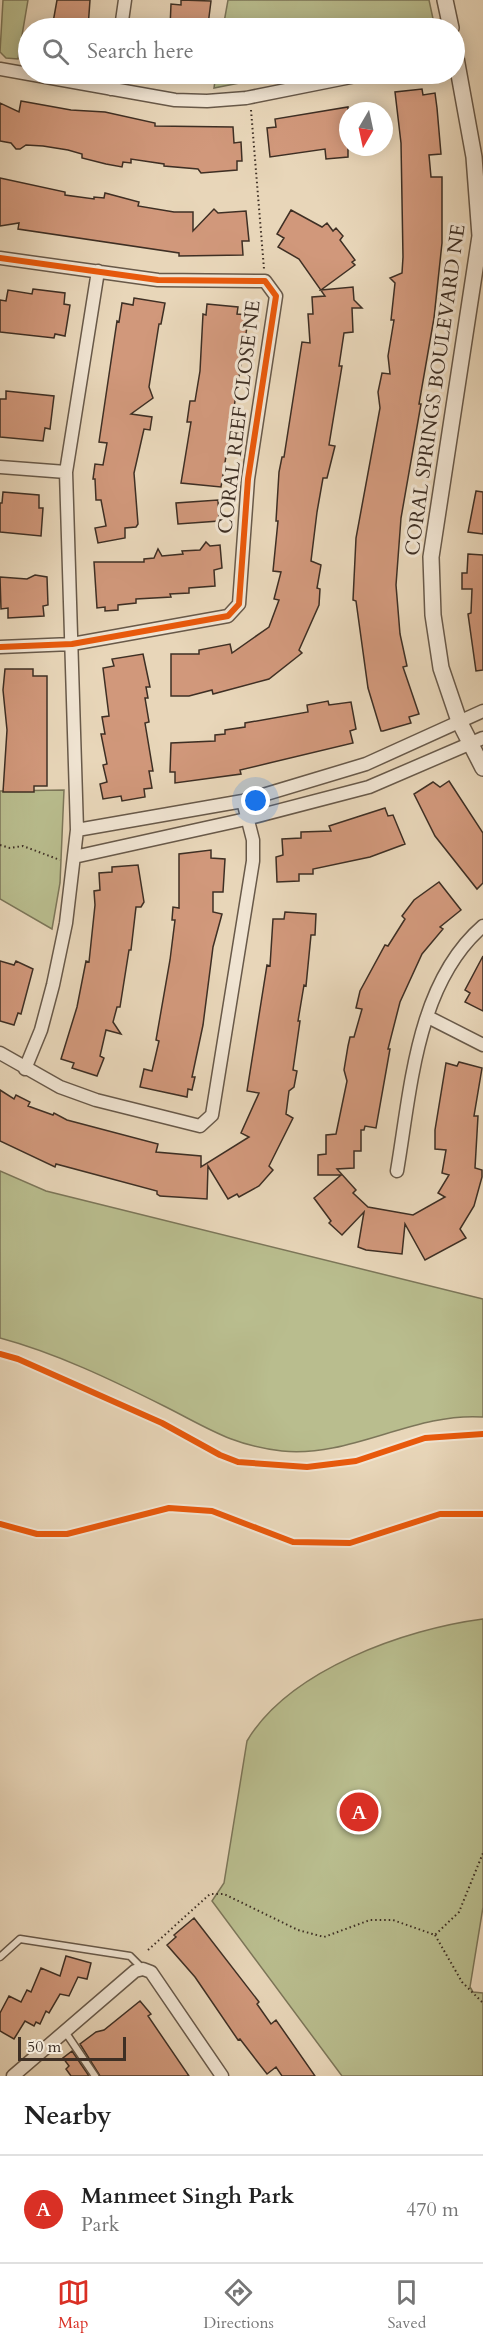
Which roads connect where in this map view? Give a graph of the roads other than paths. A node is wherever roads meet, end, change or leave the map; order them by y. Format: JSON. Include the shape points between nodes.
{"nodes":[{"id":1,"x":125,"y":0,"type":"edge"},
{"id":2,"x":446,"y":0,"type":"edge"},
{"id":3,"x":122,"y":18,"type":"edge"},
{"id":4,"x":449,"y":18,"type":"edge"},
{"id":5,"x":0,"y":69,"type":"edge"},
{"id":6,"x":18,"y":72,"type":"edge"},
{"id":7,"x":83,"y":84,"type":"edge"},
{"id":8,"x":112,"y":84,"type":"edge"},
{"id":9,"x":316,"y":84,"type":"edge"},
{"id":10,"x":461,"y":84,"type":"edge"},
{"id":11,"x":111,"y":89,"type":"junction"},
{"id":12,"x":481,"y":218,"type":"edge"},
{"id":13,"x":481,"y":236,"type":"edge"},
{"id":14,"x":0,"y":258,"type":"edge"},
{"id":15,"x":98,"y":271,"type":"junction"},
{"id":16,"x":0,"y":467,"type":"edge"},
{"id":17,"x":66,"y":472,"type":"junction"},
{"id":18,"x":72,"y":644,"type":"junction"},
{"id":19,"x":0,"y":647,"type":"edge"},
{"id":20,"x":483,"y":711,"type":"edge"},
{"id":21,"x":459,"y":721,"type":"junction"},
{"id":22,"x":476,"y":741,"type":"edge"},
{"id":23,"x":483,"y":768,"type":"edge"},
{"id":24,"x":243,"y":801,"type":"junction"},
{"id":25,"x":246,"y":819,"type":"junction"},
{"id":26,"x":77,"y":830,"type":"junction"},
{"id":27,"x":74,"y":857,"type":"junction"},
{"id":28,"x":483,"y":926,"type":"edge"},
{"id":29,"x":428,"y":1017,"type":"junction"},
{"id":30,"x":483,"y":1045,"type":"edge"},
{"id":31,"x":0,"y":1053,"type":"edge"},
{"id":32,"x":25,"y":1069,"type":"junction"},
{"id":33,"x":397,"y":1170,"type":"dead end"},
{"id":34,"x":0,"y":1957,"type":"edge"},
{"id":35,"x":143,"y":1969,"type":"junction"},
{"id":36,"x":66,"y":2033,"type":"junction"},
{"id":37,"x":13,"y":2076,"type":"edge"},
{"id":38,"x":95,"y":2076,"type":"edge"},
{"id":39,"x":222,"y":2076,"type":"edge"}],
"edges":[{"from":1,"to":3,"type":"street"},
{"from":2,"to":4,"type":"street"},
{"from":5,"to":6,"type":"street"},
{"from":7,"to":11,"type":"street"},
{"from":8,"to":11,"type":"street"},
{"from":9,"to":11,"type":"street","via":[[207,102]]},
{"from":10,"to":12,"type":"street","name":"CORAL SPRINGS BOULEVARD NE"},
{"from":12,"to":13,"type":"street","name":"CORAL SPRINGS BOULEVARD NE"},
{"from":13,"to":21,"type":"street","name":"CORAL SPRINGS BOULEVARD NE","via":[[431,557],[433,615],[441,668]]},
{"from":14,"to":15,"type":"street","name":"CORAL REEF CLOSE NE"},
{"from":15,"to":17,"type":"street"},
{"from":15,"to":18,"type":"street","name":"CORAL REEF CLOSE NE","via":[[158,279],[265,281],[276,296],[248,479],[239,603],[228,616]]},
{"from":16,"to":17,"type":"street"},
{"from":17,"to":18,"type":"street"},
{"from":18,"to":19,"type":"street","name":"CORAL REEF CLOSE NE"},
{"from":18,"to":26,"type":"street"},
{"from":20,"to":21,"type":"street"},
{"from":21,"to":22,"type":"street","name":"CORAL SPRINGS BOULEVARD NE"},
{"from":21,"to":24,"type":"street","via":[[366,764]]},
{"from":22,"to":23,"type":"street","name":"CORAL SPRINGS BOULEVARD NE"},
{"from":22,"to":25,"type":"street","via":[[369,787]]},
{"from":24,"to":25,"type":"street"},
{"from":24,"to":26,"type":"street"},
{"from":25,"to":27,"type":"street"},
{"from":25,"to":32,"type":"street","via":[[253,840],[253,861],[212,1115],[207,1122],[200,1126],[96,1100]]},
{"from":26,"to":27,"type":"street"},
{"from":27,"to":32,"type":"street","via":[[53,985]]},
{"from":28,"to":29,"type":"street","via":[[470,937],[439,984]]},
{"from":29,"to":30,"type":"street"},
{"from":29,"to":33,"type":"street","via":[[418,1049]]},
{"from":31,"to":32,"type":"street"},
{"from":34,"to":35,"type":"lane","via":[[20,1939],[130,1956]]},
{"from":35,"to":36,"type":"street","via":[[135,1971]]},
{"from":35,"to":39,"type":"street","via":[[150,1972]]},
{"from":36,"to":37,"type":"street"},
{"from":36,"to":38,"type":"lane"}]}
